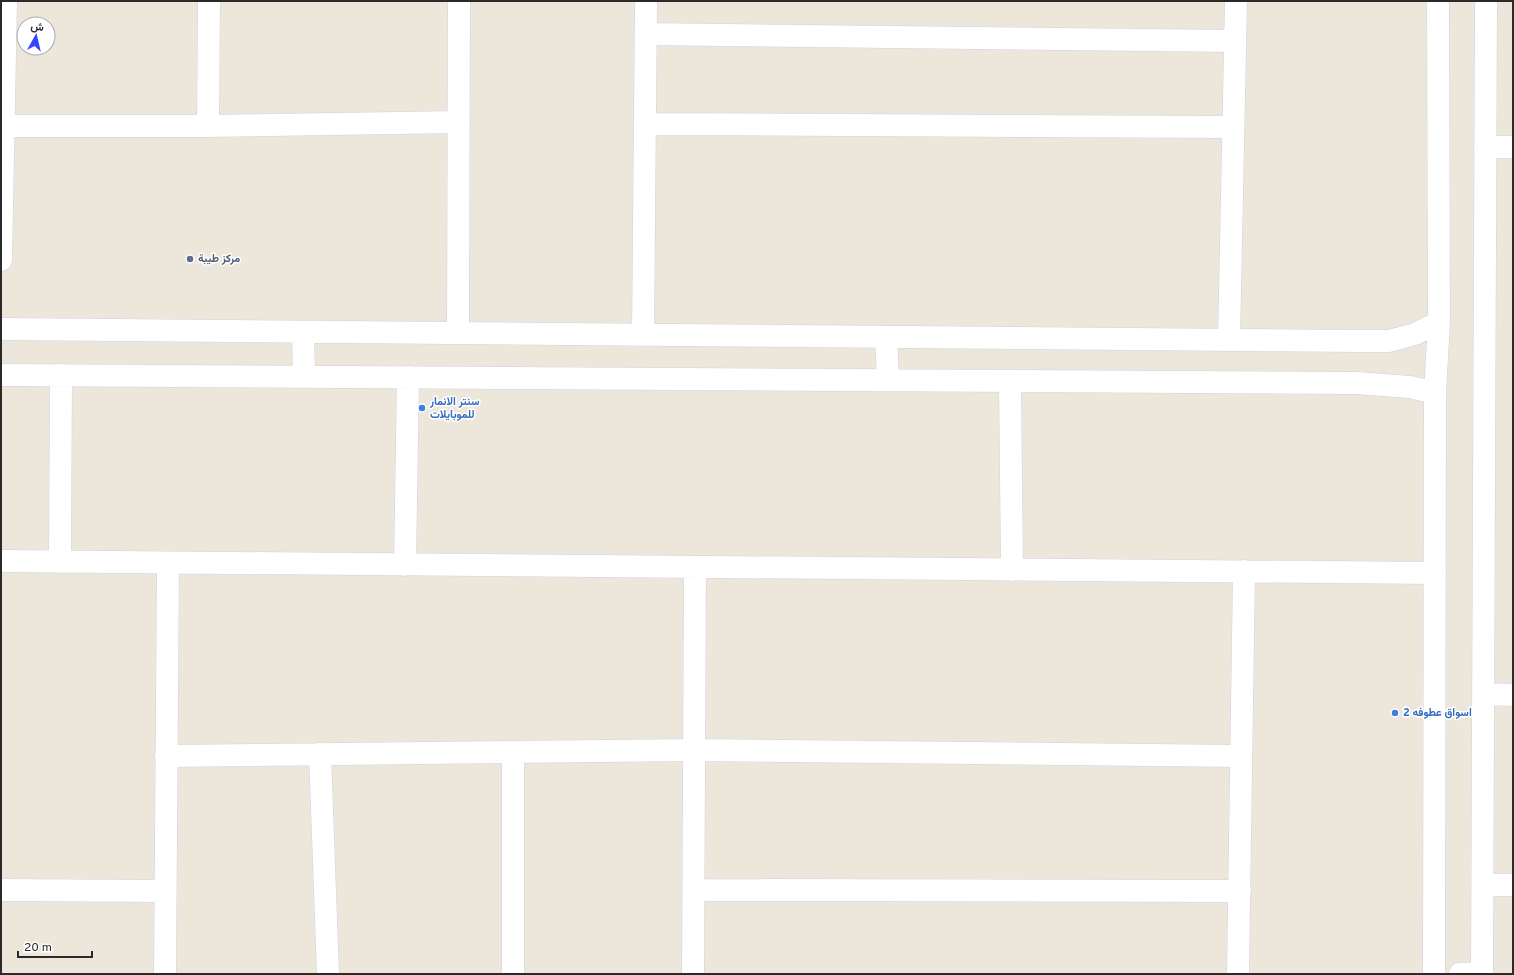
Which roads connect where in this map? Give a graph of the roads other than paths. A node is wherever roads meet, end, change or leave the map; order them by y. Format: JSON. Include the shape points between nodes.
{"nodes":[{"id":1,"x":6,"y":1,"type":"edge"},
{"id":2,"x":209,"y":1,"type":"edge"},
{"id":3,"x":459,"y":1,"type":"edge"},
{"id":4,"x":646,"y":1,"type":"edge"},
{"id":5,"x":1236,"y":1,"type":"edge"},
{"id":6,"x":1438,"y":1,"type":"edge"},
{"id":7,"x":1486,"y":1,"type":"edge"},
{"id":8,"x":646,"y":34,"type":"junction"},
{"id":9,"x":1235,"y":41,"type":"junction"},
{"id":10,"x":3,"y":84,"type":"edge"},
{"id":11,"x":459,"y":122,"type":"junction"},
{"id":12,"x":645,"y":124,"type":"junction"},
{"id":13,"x":3,"y":126,"type":"junction"},
{"id":14,"x":208,"y":126,"type":"junction"},
{"id":15,"x":1233,"y":127,"type":"junction"},
{"id":16,"x":1485,"y":147,"type":"junction"},
{"id":17,"x":1513,"y":147,"type":"edge"},
{"id":18,"x":1,"y":260,"type":"edge"},
{"id":19,"x":1439,"y":322,"type":"junction"},
{"id":20,"x":1,"y":329,"type":"edge"},
{"id":21,"x":303,"y":332,"type":"junction"},
{"id":22,"x":458,"y":333,"type":"junction"},
{"id":23,"x":643,"y":335,"type":"junction"},
{"id":24,"x":886,"y":337,"type":"junction"},
{"id":25,"x":1229,"y":340,"type":"junction"},
{"id":26,"x":1,"y":374,"type":"edge"},
{"id":27,"x":61,"y":375,"type":"junction"},
{"id":28,"x":304,"y":376,"type":"junction"},
{"id":29,"x":408,"y":377,"type":"junction"},
{"id":30,"x":888,"y":380,"type":"junction"},
{"id":31,"x":1010,"y":381,"type":"junction"},
{"id":32,"x":1435,"y":393,"type":"junction"},
{"id":33,"x":1,"y":561,"type":"edge"},
{"id":34,"x":60,"y":562,"type":"junction"},
{"id":35,"x":168,"y":563,"type":"junction"},
{"id":36,"x":406,"y":565,"type":"junction"},
{"id":37,"x":695,"y":567,"type":"junction"},
{"id":38,"x":1012,"y":570,"type":"junction"},
{"id":39,"x":1244,"y":571,"type":"junction"},
{"id":40,"x":1435,"y":573,"type":"junction"},
{"id":41,"x":1483,"y":694,"type":"junction"},
{"id":42,"x":1513,"y":695,"type":"edge"},
{"id":43,"x":694,"y":750,"type":"junction"},
{"id":44,"x":513,"y":752,"type":"junction"},
{"id":45,"x":320,"y":754,"type":"junction"},
{"id":46,"x":166,"y":756,"type":"junction"},
{"id":47,"x":1241,"y":756,"type":"junction"},
{"id":48,"x":1483,"y":885,"type":"junction"},
{"id":49,"x":1513,"y":885,"type":"edge"},
{"id":50,"x":1,"y":890,"type":"edge"},
{"id":51,"x":694,"y":890,"type":"junction"},
{"id":52,"x":165,"y":891,"type":"junction"},
{"id":53,"x":1240,"y":891,"type":"junction"},
{"id":54,"x":165,"y":974,"type":"edge"},
{"id":55,"x":328,"y":974,"type":"edge"},
{"id":56,"x":513,"y":974,"type":"edge"},
{"id":57,"x":693,"y":974,"type":"edge"},
{"id":58,"x":1238,"y":974,"type":"edge"},
{"id":59,"x":1434,"y":974,"type":"edge"},
{"id":60,"x":1460,"y":974,"type":"edge"},
{"id":61,"x":1482,"y":974,"type":"edge"}],
"edges":[{"from":1,"to":10,"type":"street"},
{"from":2,"to":14,"type":"street"},
{"from":3,"to":11,"type":"street"},
{"from":4,"to":8,"type":"street"},
{"from":5,"to":9,"type":"street"},
{"from":6,"to":19,"type":"street"},
{"from":7,"to":16,"type":"street"},
{"from":8,"to":9,"type":"street"},
{"from":8,"to":12,"type":"street"},
{"from":9,"to":15,"type":"street"},
{"from":10,"to":13,"type":"street"},
{"from":11,"to":14,"type":"street"},
{"from":11,"to":22,"type":"street"},
{"from":12,"to":15,"type":"street"},
{"from":12,"to":23,"type":"street"},
{"from":13,"to":14,"type":"street"},
{"from":13,"to":18,"type":"street"},
{"from":15,"to":25,"type":"street"},
{"from":16,"to":17,"type":"street"},
{"from":16,"to":41,"type":"street"},
{"from":19,"to":25,"type":"street","via":[[1415,334],[1389,341]]},
{"from":19,"to":32,"type":"street"},
{"from":20,"to":21,"type":"street"},
{"from":21,"to":22,"type":"street"},
{"from":21,"to":28,"type":"street"},
{"from":22,"to":23,"type":"street"},
{"from":23,"to":24,"type":"street"},
{"from":24,"to":25,"type":"street"},
{"from":24,"to":30,"type":"street"},
{"from":26,"to":27,"type":"street"},
{"from":27,"to":28,"type":"street"},
{"from":27,"to":34,"type":"street"},
{"from":28,"to":29,"type":"street"},
{"from":29,"to":30,"type":"street"},
{"from":29,"to":36,"type":"street"},
{"from":30,"to":31,"type":"street"},
{"from":31,"to":32,"type":"street","via":[[1357,383],[1410,387]]},
{"from":31,"to":38,"type":"street"},
{"from":32,"to":40,"type":"street"},
{"from":33,"to":34,"type":"street"},
{"from":34,"to":35,"type":"street"},
{"from":35,"to":36,"type":"street"},
{"from":35,"to":46,"type":"street"},
{"from":36,"to":37,"type":"street"},
{"from":37,"to":38,"type":"street"},
{"from":37,"to":43,"type":"street"},
{"from":38,"to":39,"type":"street"},
{"from":39,"to":40,"type":"street"},
{"from":39,"to":47,"type":"street"},
{"from":40,"to":59,"type":"street"},
{"from":41,"to":42,"type":"street"},
{"from":41,"to":48,"type":"street"},
{"from":43,"to":44,"type":"street"},
{"from":43,"to":47,"type":"street"},
{"from":43,"to":51,"type":"street"},
{"from":44,"to":45,"type":"street"},
{"from":44,"to":56,"type":"street"},
{"from":45,"to":46,"type":"street"},
{"from":45,"to":55,"type":"street"},
{"from":46,"to":52,"type":"street"},
{"from":47,"to":53,"type":"street"},
{"from":48,"to":49,"type":"street"},
{"from":48,"to":61,"type":"street"},
{"from":50,"to":52,"type":"street"},
{"from":51,"to":53,"type":"street"},
{"from":51,"to":57,"type":"street"},
{"from":52,"to":54,"type":"street"},
{"from":53,"to":58,"type":"street"},
{"from":60,"to":61,"type":"street"}]}
